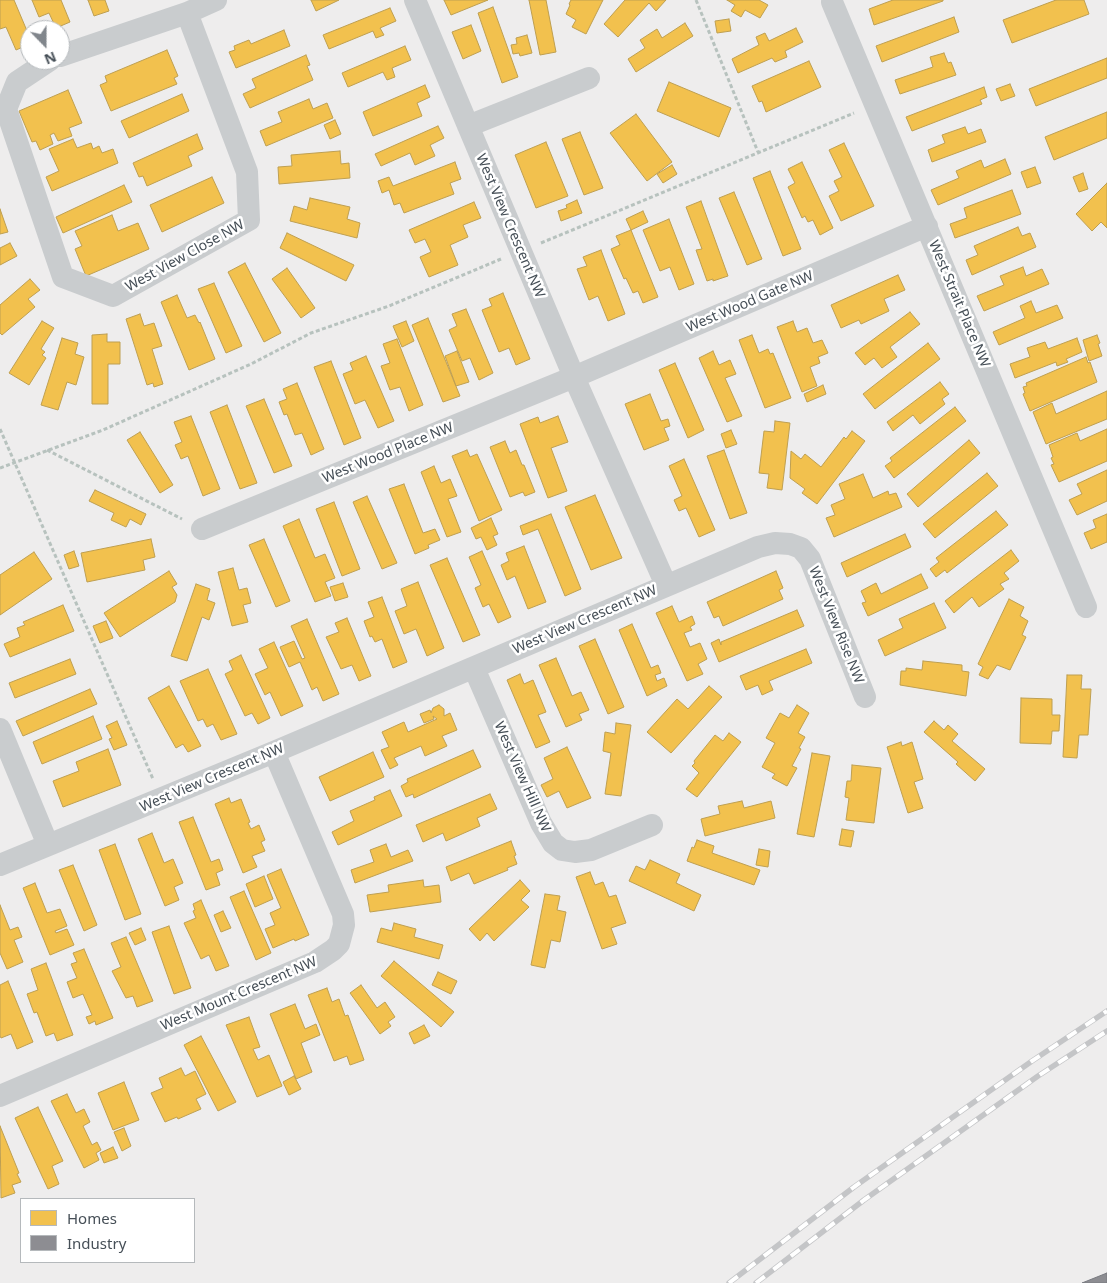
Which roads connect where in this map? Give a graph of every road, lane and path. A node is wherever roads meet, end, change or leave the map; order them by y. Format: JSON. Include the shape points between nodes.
{"nodes":[{"id":1,"x":216,"y":0,"type":"edge"},
{"id":2,"x":415,"y":0,"type":"edge"},
{"id":3,"x":696,"y":0,"type":"edge"},
{"id":4,"x":832,"y":2,"type":"dead end"},
{"id":5,"x":187,"y":13,"type":"junction"},
{"id":6,"x":70,"y":53,"type":"edge"},
{"id":7,"x":35,"y":70,"type":"edge"},
{"id":8,"x":589,"y":78,"type":"dead end"},
{"id":9,"x":876,"y":105,"type":"junction"},
{"id":10,"x":468,"y":126,"type":"junction"},
{"id":11,"x":758,"y":152,"type":"junction"},
{"id":12,"x":927,"y":226,"type":"junction"},
{"id":13,"x":520,"y":251,"type":"junction"},
{"id":14,"x":574,"y":378,"type":"junction"},
{"id":15,"x":0,"y":429,"type":"edge"},
{"id":16,"x":48,"y":450,"type":"junction"},
{"id":17,"x":14,"y":463,"type":"junction"},
{"id":18,"x":0,"y":468,"type":"edge"},
{"id":19,"x":202,"y":529,"type":"joint"},
{"id":20,"x":666,"y":585,"type":"junction"},
{"id":21,"x":1086,"y":607,"type":"dead end"},
{"id":22,"x":474,"y":668,"type":"junction"},
{"id":23,"x":866,"y":698,"type":"dead end"},
{"id":24,"x":0,"y":729,"type":"edge"},
{"id":25,"x":274,"y":752,"type":"junction"},
{"id":26,"x":162,"y":799,"type":"junction"},
{"id":27,"x":652,"y":825,"type":"dead end"},
{"id":28,"x":48,"y":845,"type":"junction"},
{"id":29,"x":0,"y":865,"type":"edge"},
{"id":30,"x":0,"y":1096,"type":"edge"}],
"edges":[{"from":1,"to":5,"type":"street"},
{"from":2,"to":10,"type":"street","name":"West View Crescent NW"},
{"from":3,"to":11,"type":"path"},
{"from":4,"to":9,"type":"street","name":"West Strait Place NW"},
{"from":5,"to":6,"type":"street"},
{"from":5,"to":7,"type":"street","name":"West View Close NW","via":[[247,172],[249,220],[113,296],[63,277],[6,109],[17,82]]},
{"from":8,"to":10,"type":"street"},
{"from":9,"to":11,"type":"path"},
{"from":9,"to":12,"type":"street","name":"West Strait Place NW"},
{"from":10,"to":13,"type":"street","name":"West View Crescent NW"},
{"from":11,"to":13,"type":"path"},
{"from":12,"to":14,"type":"street","name":"West Wood Gate NW"},
{"from":12,"to":21,"type":"street","name":"West Strait Place NW"},
{"from":13,"to":14,"type":"street","name":"West View Crescent NW"},
{"from":13,"to":16,"type":"path","via":[[389,306],[311,333],[182,395]]},
{"from":14,"to":19,"type":"street","name":"West Wood Place NW"},
{"from":14,"to":20,"type":"street","name":"West View Crescent NW"},
{"from":15,"to":17,"type":"path"},
{"from":16,"to":17,"type":"path"},
{"from":16,"to":19,"type":"path"},
{"from":17,"to":18,"type":"path"},
{"from":17,"to":26,"type":"path"},
{"from":20,"to":22,"type":"street","name":"West View Crescent NW"},
{"from":20,"to":23,"type":"street","name":"West View Rise NW","via":[[758,547],[790,544],[801,548],[810,559]]},
{"from":22,"to":25,"type":"street","name":"West View Crescent NW"},
{"from":22,"to":27,"type":"street","name":"West View Hill NW","via":[[553,844],[562,850],[591,850]]},
{"from":24,"to":28,"type":"street"},
{"from":25,"to":26,"type":"street","name":"West View Crescent NW"},
{"from":25,"to":30,"type":"street","name":"West Mount Crescent NW","via":[[343,914],[344,925],[338,944],[306,966]]},
{"from":26,"to":28,"type":"street","name":"West View Crescent NW"},
{"from":28,"to":29,"type":"street","name":"West View Crescent NW"}]}
